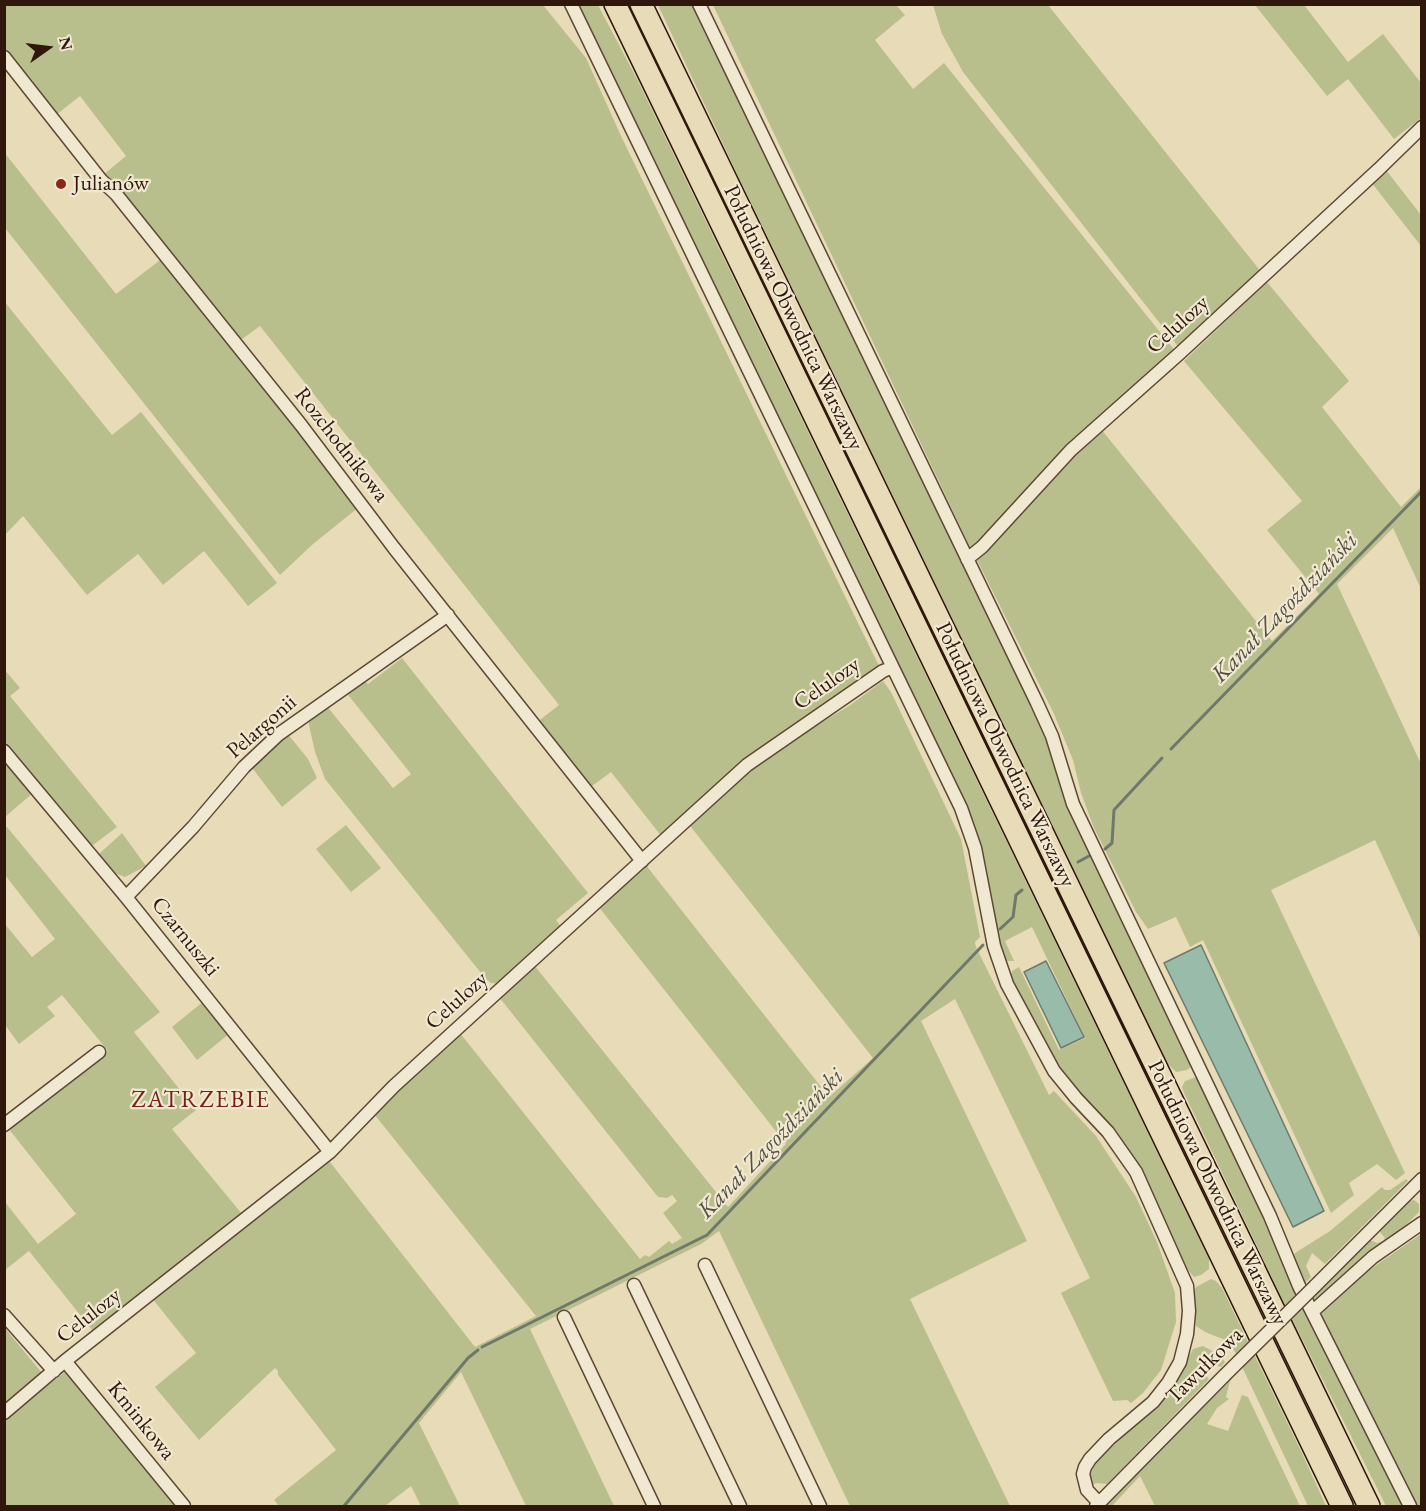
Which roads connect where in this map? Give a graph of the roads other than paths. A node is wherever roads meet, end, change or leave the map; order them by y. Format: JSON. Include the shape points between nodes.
{"nodes":[{"id":1,"x":571,"y":4,"type":"edge"},
{"id":2,"x":615,"y":4,"type":"edge"},
{"id":3,"x":641,"y":4,"type":"edge"},
{"id":4,"x":699,"y":4,"type":"edge"},
{"id":5,"x":4,"y":57,"type":"edge"},
{"id":6,"x":1422,"y":127,"type":"edge"},
{"id":7,"x":967,"y":559,"type":"junction"},
{"id":8,"x":448,"y":615,"type":"junction"},
{"id":9,"x":891,"y":668,"type":"junction"},
{"id":10,"x":4,"y":751,"type":"edge"},
{"id":11,"x":642,"y":861,"type":"junction"},
{"id":12,"x":126,"y":897,"type":"junction"},
{"id":13,"x":99,"y":1052,"type":"dead end"},
{"id":14,"x":4,"y":1125,"type":"edge"},
{"id":15,"x":330,"y":1152,"type":"junction"},
{"id":16,"x":1420,"y":1184,"type":"edge"},
{"id":17,"x":1422,"y":1223,"type":"edge"},
{"id":18,"x":705,"y":1265,"type":"dead end"},
{"id":19,"x":634,"y":1285,"type":"dead end"},
{"id":20,"x":1312,"y":1312,"type":"junction"},
{"id":21,"x":4,"y":1315,"type":"edge"},
{"id":22,"x":564,"y":1317,"type":"dead end"},
{"id":23,"x":65,"y":1361,"type":"junction"},
{"id":24,"x":54,"y":1371,"type":"junction"},
{"id":25,"x":4,"y":1413,"type":"edge"},
{"id":26,"x":1097,"y":1505,"type":"edge"},
{"id":27,"x":184,"y":1506,"type":"edge"},
{"id":28,"x":654,"y":1506,"type":"edge"},
{"id":29,"x":740,"y":1506,"type":"edge"},
{"id":30,"x":820,"y":1506,"type":"edge"},
{"id":31,"x":1342,"y":1506,"type":"edge"},
{"id":32,"x":1369,"y":1506,"type":"edge"},
{"id":33,"x":1410,"y":1506,"type":"edge"}],
"edges":[{"from":1,"to":9,"type":"street"},
{"from":2,"to":31,"type":"highway","name":"Południowa Obwodnica Warszawy"},
{"from":3,"to":32,"type":"highway","name":"Południowa Obwodnica Warszawy"},
{"from":4,"to":7,"type":"street"},
{"from":5,"to":8,"type":"street","name":"Rozchodnikowa"},
{"from":6,"to":7,"type":"street","name":"Celulozy","via":[[1071,450]]},
{"from":7,"to":20,"type":"street","via":[[1052,736],[1073,804]]},
{"from":8,"to":11,"type":"street","name":"Rozchodnikowa"},
{"from":8,"to":12,"type":"street","name":"Pelargonii","via":[[279,734]]},
{"from":9,"to":11,"type":"street","name":"Celulozy","via":[[747,765]]},
{"from":9,"to":26,"type":"street","via":[[969,829],[994,945],[1008,984],[1054,1071],[1108,1132],[1136,1172],[1187,1286],[1187,1334],[1180,1362],[1153,1402],[1109,1439],[1085,1467],[1087,1490]]},
{"from":10,"to":12,"type":"street","name":"Czarnuszki"},
{"from":11,"to":15,"type":"street","name":"Celulozy","via":[[394,1086]]},
{"from":12,"to":15,"type":"street","name":"Czarnuszki"},
{"from":13,"to":14,"type":"street"},
{"from":15,"to":23,"type":"street","name":"Celulozy"},
{"from":16,"to":26,"type":"street","name":"Tawułkowa","bridge":true},
{"from":17,"to":20,"type":"street","via":[[1373,1257]]},
{"from":18,"to":30,"type":"street"},
{"from":19,"to":29,"type":"street"},
{"from":20,"to":33,"type":"street"},
{"from":21,"to":24,"type":"street"},
{"from":22,"to":28,"type":"street"},
{"from":23,"to":24,"type":"street","name":"Celulozy"},
{"from":23,"to":27,"type":"street","name":"Kminkowa"},
{"from":24,"to":25,"type":"street"}]}
